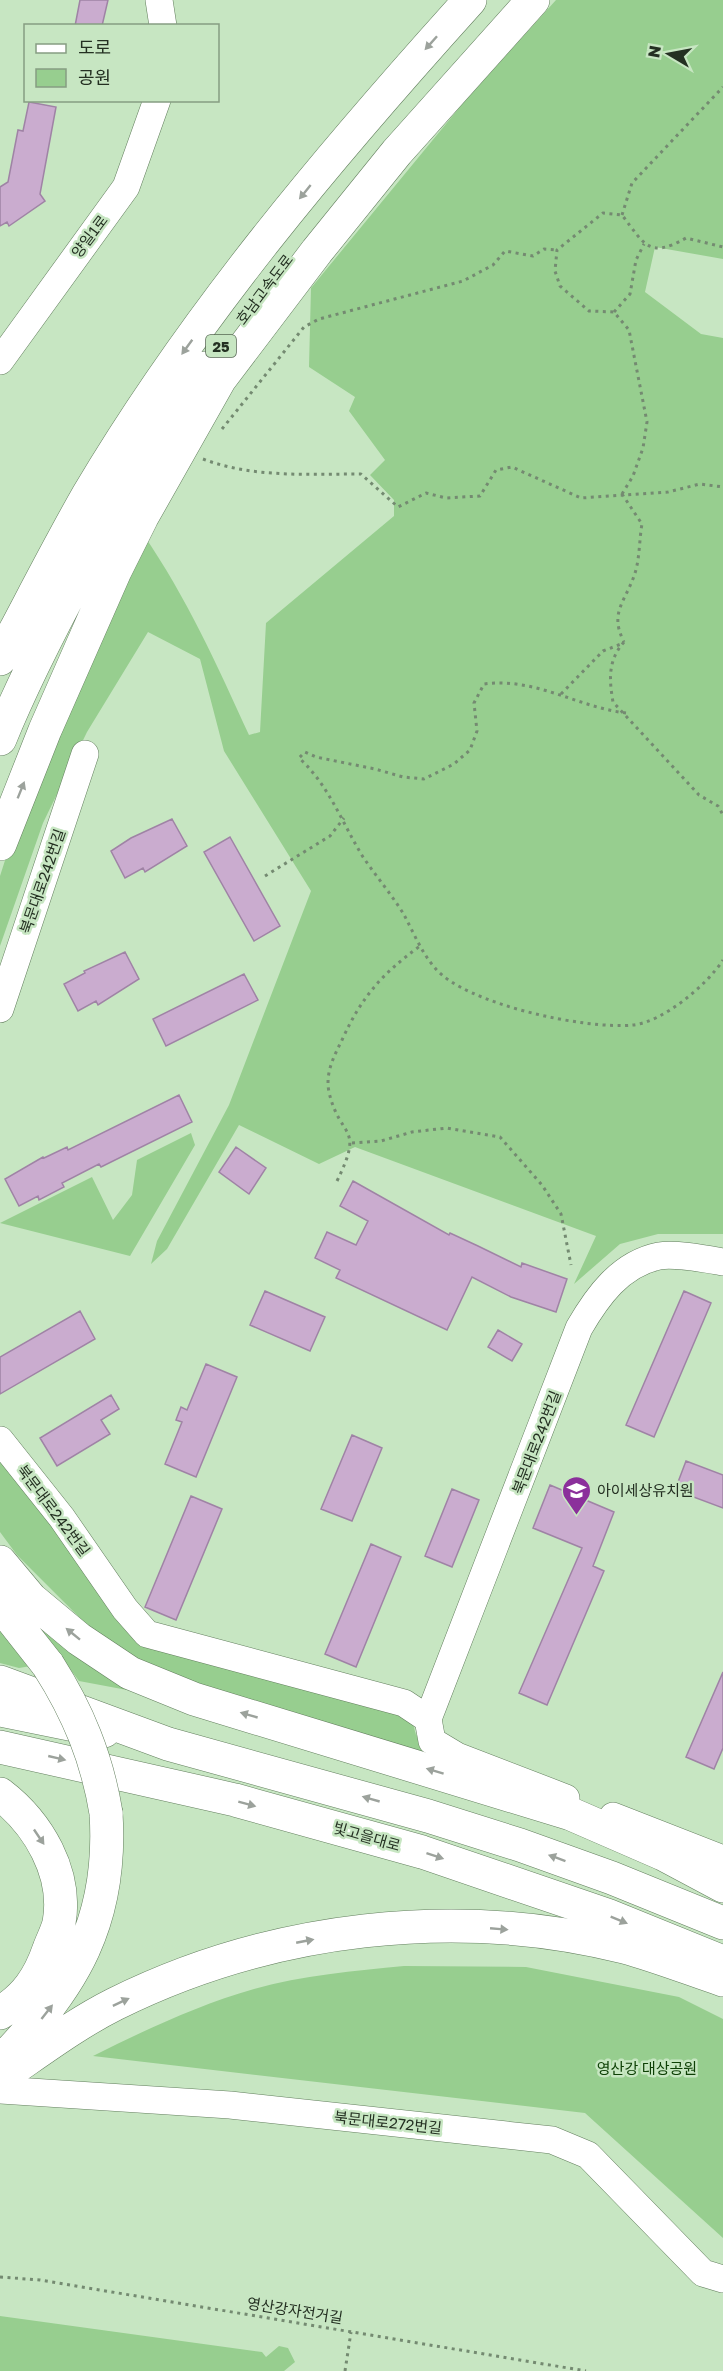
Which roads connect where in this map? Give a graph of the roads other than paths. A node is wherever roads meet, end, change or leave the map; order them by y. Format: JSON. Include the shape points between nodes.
{"nodes":[{"id":1,"x":159,"y":0,"type":"edge"},
{"id":2,"x":470,"y":0,"type":"edge"},
{"id":3,"x":508,"y":0,"type":"edge"},
{"id":4,"x":534,"y":0,"type":"edge"},
{"id":5,"x":163,"y":24,"type":"edge"},
{"id":6,"x":156,"y":102,"type":"edge"},
{"id":7,"x":0,"y":361,"type":"edge"},
{"id":8,"x":220,"y":379,"type":"junction"},
{"id":9,"x":88,"y":495,"type":"junction"},
{"id":10,"x":0,"y":624,"type":"edge"},
{"id":11,"x":0,"y":659,"type":"edge"},
{"id":12,"x":0,"y":739,"type":"edge"},
{"id":13,"x":86,"y":754,"type":"dead end"},
{"id":14,"x":0,"y":779,"type":"edge"},
{"id":15,"x":0,"y":844,"type":"edge"},
{"id":16,"x":0,"y":1010,"type":"edge"},
{"id":17,"x":723,"y":1262,"type":"edge"},
{"id":18,"x":0,"y":1440,"type":"edge"},
{"id":19,"x":0,"y":1562,"type":"edge"},
{"id":20,"x":0,"y":1604,"type":"edge"},
{"id":21,"x":0,"y":1682,"type":"edge"},
{"id":22,"x":0,"y":1710,"type":"edge"},
{"id":23,"x":428,"y":1719,"type":"junction"},
{"id":24,"x":168,"y":1744,"type":"junction"},
{"id":25,"x":0,"y":1747,"type":"edge"},
{"id":26,"x":0,"y":1794,"type":"edge"},
{"id":27,"x":723,"y":1859,"type":"edge"},
{"id":28,"x":723,"y":1886,"type":"edge"},
{"id":29,"x":723,"y":1923,"type":"edge"},
{"id":30,"x":723,"y":1962,"type":"edge"},
{"id":31,"x":723,"y":1980,"type":"edge"},
{"id":32,"x":0,"y":2013,"type":"edge"},
{"id":33,"x":3,"y":2065,"type":"edge"},
{"id":34,"x":0,"y":2090,"type":"edge"},
{"id":35,"x":723,"y":2279,"type":"edge"}],
"edges":[{"from":1,"to":5,"type":"street"},
{"from":2,"to":9,"type":"main road","name":"호남고속도로","number":"25","one_way":true,"via":[[382,97],[251,260],[162,382]]},
{"from":3,"to":12,"type":"main road","name":"호남고속도로","number":"25","via":[[352,176],[259,293],[181,401],[100,535],[51,628]]},
{"from":4,"to":8,"type":"main road","via":[[397,152],[316,251]]},
{"from":6,"to":7,"type":"street","name":"양일1로","via":[[126,187]]},
{"from":8,"to":14,"type":"main road","via":[[166,454],[110,548]]},
{"from":15,"to":8,"type":"main road","one_way":true,"via":[[115,571]]},
{"from":9,"to":10,"type":"main road"},
{"from":9,"to":11,"type":"main road","name":"호남고속도로","number":"25"},
{"from":13,"to":16,"type":"street","name":"북문대로242번길"},
{"from":17,"to":23,"type":"street","name":"북문대로242번길","via":[[659,1256],[627,1270],[599,1295],[579,1328]]},
{"from":18,"to":23,"type":"street","name":"북문대로242번길","via":[[147,1634],[404,1703]]},
{"from":28,"to":19,"type":"main road","one_way":true,"via":[[663,1854],[571,1814],[195,1699],[130,1673],[79,1639],[31,1599]]},
{"from":33,"to":20,"type":"main road","one_way":true,"bridge":true,"via":[[75,1970],[102,1896],[108,1845],[101,1779],[88,1740],[48,1665]]},
{"from":21,"to":24,"type":"main road"},
{"from":22,"to":24,"type":"main road"},
{"from":23,"to":27,"type":"street","via":[[432,1742],[457,1756]]},
{"from":29,"to":24,"type":"main road","one_way":true,"via":[[612,1878],[469,1829]]},
{"from":25,"to":30,"type":"main road","name":"빛고을대로","one_way":true,"via":[[235,1800],[423,1852],[587,1907]]},
{"from":26,"to":32,"type":"main road","one_way":true,"via":[[43,1840],[58,1880],[59,1922],[45,1962],[21,2000]]},
{"from":33,"to":31,"type":"main road","one_way":true,"via":[[113,2005],[237,1956],[304,1940],[373,1931],[453,1925],[545,1933],[624,1947]]},
{"from":34,"to":35,"type":"street","name":"북문대로272번길","via":[[230,2105],[552,2140],[588,2155],[703,2273]]}]}
